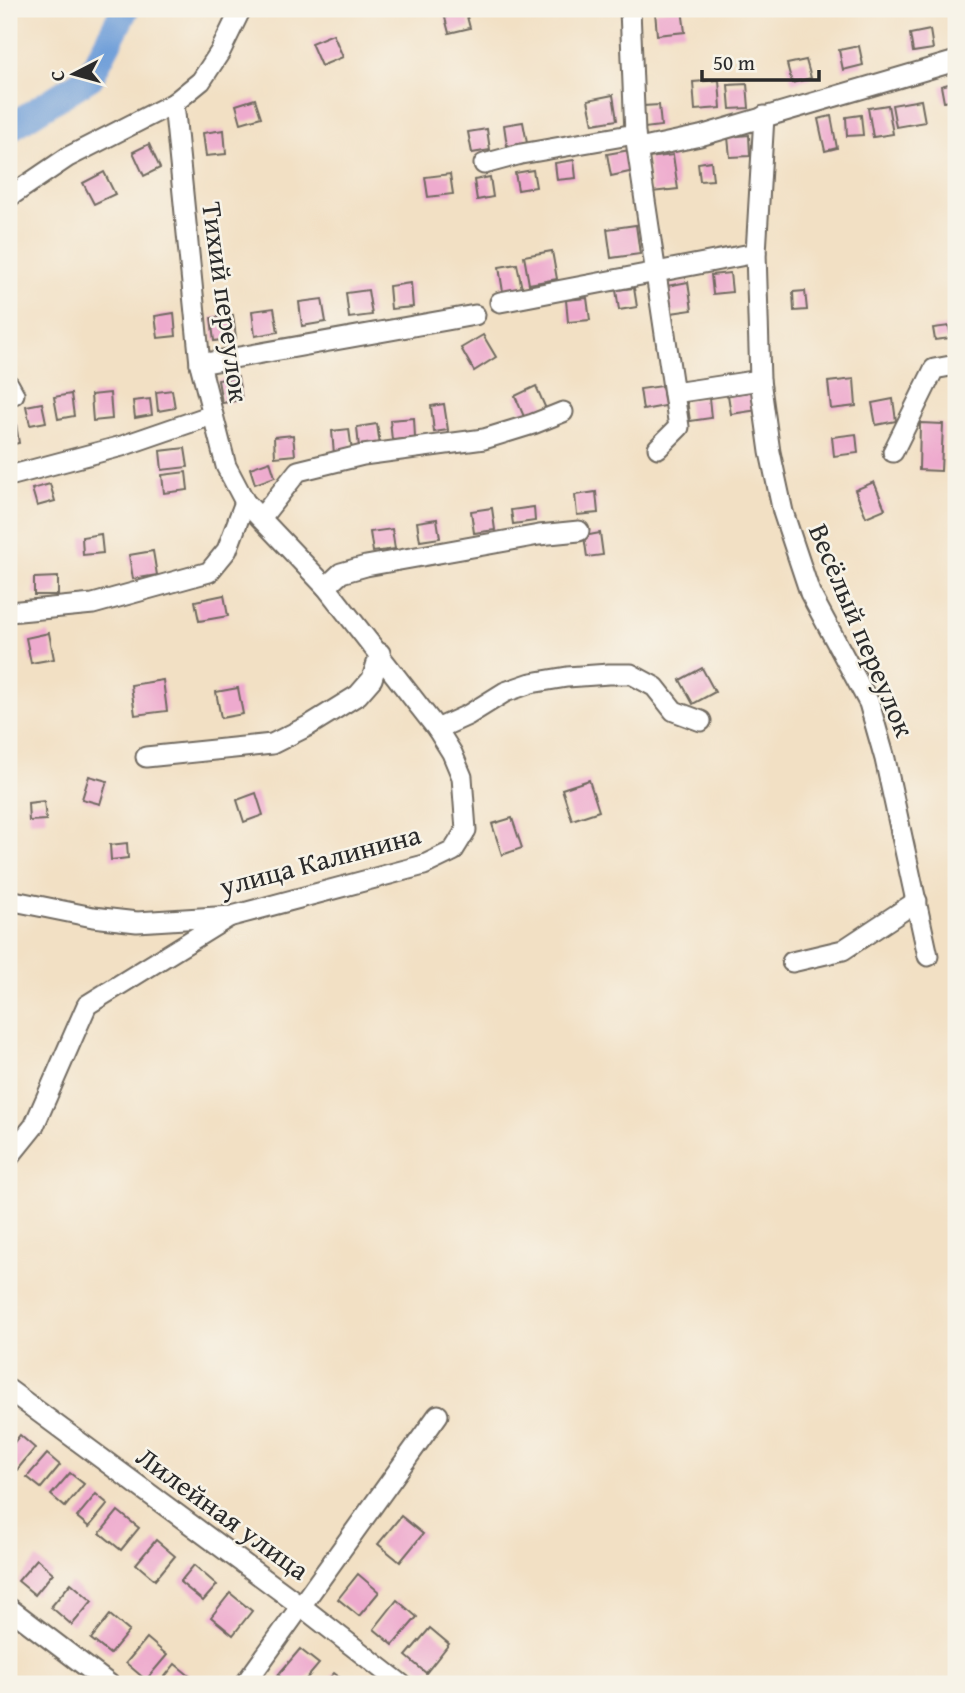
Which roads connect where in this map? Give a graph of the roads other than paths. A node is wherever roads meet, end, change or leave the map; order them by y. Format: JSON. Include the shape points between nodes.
{"nodes":[{"id":1,"x":242,"y":9,"type":"edge"},
{"id":2,"x":630,"y":9,"type":"edge"},
{"id":3,"x":956,"y":61,"type":"edge"},
{"id":4,"x":174,"y":103,"type":"junction"},
{"id":5,"x":764,"y":116,"type":"junction"},
{"id":6,"x":637,"y":141,"type":"junction"},
{"id":7,"x":484,"y":164,"type":"dead end"},
{"id":8,"x":9,"y":197,"type":"edge"},
{"id":9,"x":756,"y":253,"type":"junction"},
{"id":10,"x":658,"y":273,"type":"junction"},
{"id":11,"x":500,"y":302,"type":"dead end"},
{"id":12,"x":475,"y":315,"type":"dead end"},
{"id":13,"x":200,"y":364,"type":"junction"},
{"id":14,"x":956,"y":365,"type":"edge"},
{"id":15,"x":760,"y":380,"type":"junction"},
{"id":16,"x":674,"y":393,"type":"junction"},
{"id":17,"x":563,"y":412,"type":"dead end"},
{"id":18,"x":212,"y":415,"type":"junction"},
{"id":19,"x":658,"y":447,"type":"dead end"},
{"id":20,"x":893,"y":452,"type":"dead end"},
{"id":21,"x":13,"y":475,"type":"dead end"},
{"id":22,"x":245,"y":502,"type":"junction"},
{"id":23,"x":261,"y":518,"type":"junction"},
{"id":24,"x":579,"y":531,"type":"dead end"},
{"id":25,"x":326,"y":587,"type":"junction"},
{"id":26,"x":9,"y":612,"type":"edge"},
{"id":27,"x":380,"y":653,"type":"junction"},
{"id":28,"x":701,"y":721,"type":"dead end"},
{"id":29,"x":437,"y":729,"type":"junction"},
{"id":30,"x":146,"y":757,"type":"dead end"},
{"id":31,"x":466,"y":830,"type":"joint"},
{"id":32,"x":9,"y":900,"type":"edge"},
{"id":33,"x":916,"y":901,"type":"junction"},
{"id":34,"x":232,"y":916,"type":"junction"},
{"id":35,"x":928,"y":956,"type":"dead end"},
{"id":36,"x":792,"y":961,"type":"dead end"},
{"id":37,"x":9,"y":1157,"type":"edge"},
{"id":38,"x":9,"y":1390,"type":"edge"},
{"id":39,"x":439,"y":1415,"type":"dead end"},
{"id":40,"x":301,"y":1606,"type":"junction"},
{"id":41,"x":12,"y":1617,"type":"edge"},
{"id":42,"x":109,"y":1684,"type":"edge"},
{"id":43,"x":245,"y":1684,"type":"edge"},
{"id":44,"x":401,"y":1684,"type":"edge"}],
"edges":[{"from":1,"to":4,"type":"street","via":[[201,81]]},
{"from":2,"to":6,"type":"street"},
{"from":3,"to":5,"type":"street"},
{"from":4,"to":8,"type":"street","via":[[68,157]]},
{"from":4,"to":13,"type":"street","name":"Тихий переулок"},
{"from":5,"to":6,"type":"street","via":[[700,136]]},
{"from":5,"to":9,"type":"street","name":"Весёлый переулок"},
{"from":6,"to":7,"type":"street","via":[[521,154]]},
{"from":6,"to":10,"type":"street"},
{"from":9,"to":10,"type":"street"},
{"from":9,"to":15,"type":"street","name":"Весёлый переулок"},
{"from":10,"to":11,"type":"street"},
{"from":10,"to":16,"type":"street"},
{"from":12,"to":13,"type":"street"},
{"from":13,"to":18,"type":"street","name":"Тихий переулок"},
{"from":14,"to":20,"type":"street","via":[[934,369]]},
{"from":15,"to":16,"type":"street"},
{"from":15,"to":33,"type":"street","name":"Весёлый переулок","via":[[783,512],[810,593],[869,704],[886,759]]},
{"from":16,"to":19,"type":"street","via":[[679,427]]},
{"from":17,"to":23,"type":"street","via":[[484,439],[363,455],[298,471]]},
{"from":18,"to":21,"type":"street","via":[[122,446]]},
{"from":18,"to":22,"type":"street","name":"Тихий переулок","via":[[226,466]]},
{"from":22,"to":23,"type":"street","name":"Тихий переулок"},
{"from":22,"to":26,"type":"street","via":[[227,550],[209,572],[93,604]]},
{"from":23,"to":25,"type":"street","name":"Тихий переулок"},
{"from":24,"to":25,"type":"street","via":[[366,566],[341,573]]},
{"from":25,"to":27,"type":"street","name":"Тихий переулок"},
{"from":27,"to":29,"type":"street","name":"Тихий переулок"},
{"from":27,"to":30,"type":"street","via":[[372,679],[358,695],[272,744]]},
{"from":28,"to":29,"type":"street","via":[[674,711],[655,687],[631,674],[609,674],[531,683]]},
{"from":29,"to":31,"type":"street","name":"Тихий переулок","via":[[464,771]]},
{"from":31,"to":34,"type":"street","name":"улица Калинина","via":[[453,851],[424,865]]},
{"from":32,"to":34,"type":"street","name":"улица Калинина","via":[[138,922]]},
{"from":33,"to":35,"type":"street","name":"Весёлый переулок"},
{"from":33,"to":36,"type":"street","via":[[843,950]]},
{"from":34,"to":37,"type":"street","via":[[88,1005],[34,1126]]},
{"from":38,"to":40,"type":"street","name":"Лилейная улица"},
{"from":39,"to":40,"type":"street"},
{"from":40,"to":43,"type":"street"},
{"from":40,"to":44,"type":"street","name":"Лилейная улица"},
{"from":41,"to":42,"type":"street"}]}
